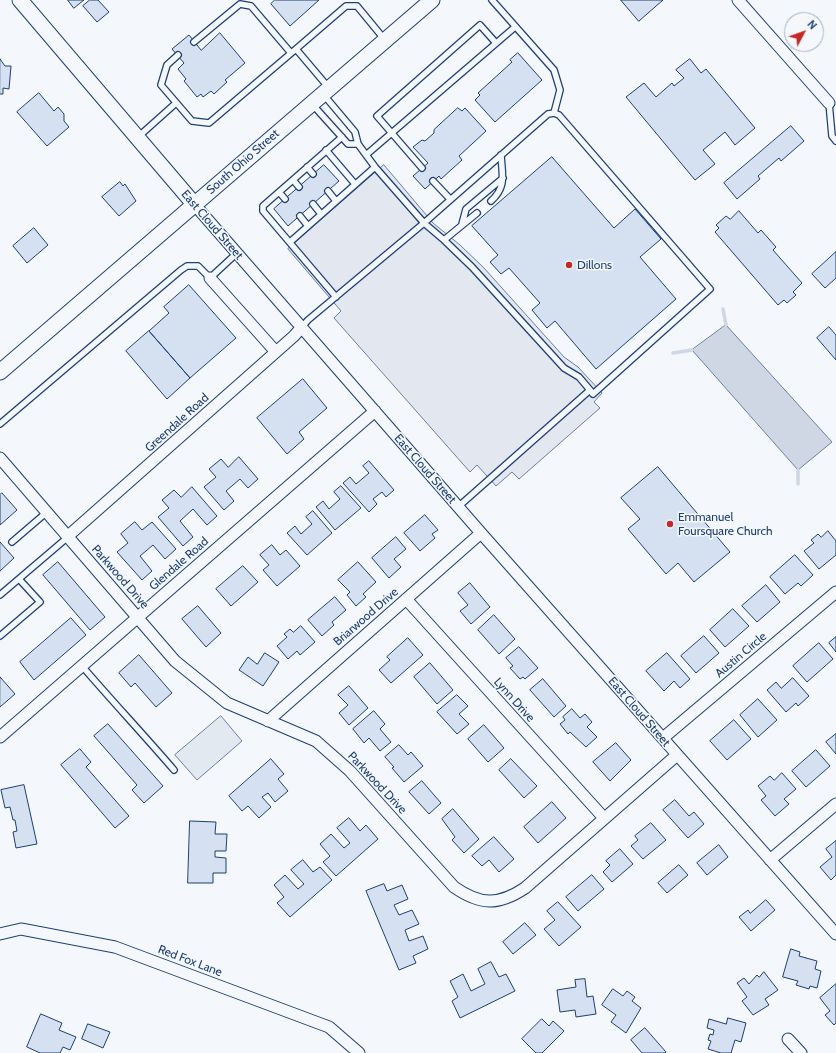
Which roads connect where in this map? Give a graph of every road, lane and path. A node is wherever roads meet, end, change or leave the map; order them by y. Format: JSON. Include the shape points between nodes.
{"nodes":[{"id":1,"x":20,"y":0,"type":"edge"},
{"id":2,"x":432,"y":0,"type":"edge"},
{"id":3,"x":492,"y":0,"type":"edge"},
{"id":4,"x":738,"y":0,"type":"edge"},
{"id":5,"x":515,"y":27,"type":"junction"},
{"id":6,"x":385,"y":40,"type":"junction"},
{"id":7,"x":194,"y":42,"type":"dead end"},
{"id":8,"x":496,"y":43,"type":"junction"},
{"id":9,"x":296,"y":49,"type":"junction"},
{"id":10,"x":291,"y":53,"type":"junction"},
{"id":11,"x":178,"y":55,"type":"dead end"},
{"id":12,"x":321,"y":95,"type":"junction"},
{"id":13,"x":176,"y":102,"type":"junction"},
{"id":14,"x":829,"y":103,"type":"joint"},
{"id":15,"x":554,"y":113,"type":"junction"},
{"id":16,"x":391,"y":133,"type":"junction"},
{"id":17,"x":342,"y":137,"type":"junction"},
{"id":18,"x":137,"y":138,"type":"junction"},
{"id":19,"x":836,"y":141,"type":"edge"},
{"id":20,"x":358,"y":144,"type":"junction"},
{"id":21,"x":326,"y":150,"type":"junction"},
{"id":22,"x":501,"y":154,"type":"junction"},
{"id":23,"x":366,"y":155,"type":"junction"},
{"id":24,"x":307,"y":167,"type":"junction"},
{"id":25,"x":375,"y":167,"type":"junction"},
{"id":26,"x":422,"y":168,"type":"dead end"},
{"id":27,"x":313,"y":174,"type":"dead end"},
{"id":28,"x":503,"y":178,"type":"junction"},
{"id":29,"x":293,"y":180,"type":"junction"},
{"id":30,"x":434,"y":181,"type":"dead end"},
{"id":31,"x":355,"y":184,"type":"junction"},
{"id":32,"x":299,"y":187,"type":"dead end"},
{"id":33,"x":328,"y":191,"type":"dead end"},
{"id":34,"x":279,"y":192,"type":"junction"},
{"id":35,"x":286,"y":199,"type":"dead end"},
{"id":36,"x":450,"y":199,"type":"junction"},
{"id":37,"x":336,"y":201,"type":"junction"},
{"id":38,"x":490,"y":201,"type":"dead end"},
{"id":39,"x":194,"y":204,"type":"junction"},
{"id":40,"x":314,"y":204,"type":"dead end"},
{"id":41,"x":477,"y":213,"type":"dead end"},
{"id":42,"x":321,"y":214,"type":"junction"},
{"id":43,"x":300,"y":216,"type":"dead end"},
{"id":44,"x":424,"y":223,"type":"junction"},
{"id":45,"x":462,"y":224,"type":"junction"},
{"id":46,"x":308,"y":226,"type":"junction"},
{"id":47,"x":444,"y":240,"type":"junction"},
{"id":48,"x":290,"y":242,"type":"junction"},
{"id":49,"x":237,"y":253,"type":"junction"},
{"id":50,"x":210,"y":278,"type":"junction"},
{"id":51,"x":336,"y":297,"type":"junction"},
{"id":52,"x":301,"y":328,"type":"junction"},
{"id":53,"x":276,"y":352,"type":"junction"},
{"id":54,"x":0,"y":372,"type":"edge"},
{"id":55,"x":590,"y":390,"type":"junction"},
{"id":56,"x":375,"y":411,"type":"junction"},
{"id":57,"x":0,"y":424,"type":"edge"},
{"id":58,"x":2,"y":463,"type":"edge"},
{"id":59,"x":458,"y":507,"type":"junction"},
{"id":60,"x":47,"y":512,"type":"junction"},
{"id":61,"x":481,"y":533,"type":"junction"},
{"id":62,"x":68,"y":536,"type":"junction"},
{"id":63,"x":12,"y":542,"type":"dead end"},
{"id":64,"x":19,"y":579,"type":"junction"},
{"id":65,"x":836,"y":592,"type":"edge"},
{"id":66,"x":0,"y":595,"type":"edge"},
{"id":67,"x":406,"y":599,"type":"junction"},
{"id":68,"x":138,"y":617,"type":"junction"},
{"id":69,"x":0,"y":636,"type":"edge"},
{"id":70,"x":82,"y":666,"type":"junction"},
{"id":71,"x":268,"y":721,"type":"junction"},
{"id":72,"x":0,"y":737,"type":"edge"},
{"id":73,"x":663,"y":738,"type":"junction"},
{"id":74,"x":677,"y":755,"type":"junction"},
{"id":75,"x":174,"y":770,"type":"dead end"},
{"id":76,"x":836,"y":804,"type":"edge"},
{"id":77,"x":604,"y":818,"type":"junction"},
{"id":78,"x":770,"y":860,"type":"junction"},
{"id":79,"x":0,"y":934,"type":"edge"},
{"id":80,"x":836,"y":934,"type":"edge"},
{"id":81,"x":788,"y":1039,"type":"dead end"},
{"id":82,"x":360,"y":1053,"type":"edge"},
{"id":83,"x":801,"y":1053,"type":"edge"}],
"edges":[{"from":1,"to":18,"type":"main road","name":"East Cloud Street"},
{"from":2,"to":6,"type":"main road","name":"South Ohio Street"},
{"from":3,"to":5,"type":"lane"},
{"from":4,"to":14,"type":"street"},
{"from":5,"to":8,"type":"lane"},
{"from":5,"to":15,"type":"lane","via":[[554,70],[560,90]]},
{"from":6,"to":9,"type":"lane","via":[[358,6],[346,6]]},
{"from":6,"to":12,"type":"main road","name":"South Ohio Street"},
{"from":7,"to":10,"type":"lane","via":[[240,4],[251,6]]},
{"from":8,"to":16,"type":"lane"},
{"from":8,"to":16,"type":"lane","via":[[480,25],[377,116]]},
{"from":9,"to":10,"type":"lane"},
{"from":9,"to":12,"type":"lane"},
{"from":10,"to":13,"type":"lane","via":[[209,123],[192,121]]},
{"from":11,"to":13,"type":"lane","via":[[167,65],[161,85]]},
{"from":12,"to":17,"type":"lane"},
{"from":12,"to":20,"type":"lane","via":[[354,132]]},
{"from":12,"to":39,"type":"main road","name":"South Ohio Street"},
{"from":13,"to":18,"type":"lane"},
{"from":14,"to":19,"type":"lane","via":[[832,136]]},
{"from":15,"to":22,"type":"lane","via":[[548,114]]},
{"from":15,"to":55,"type":"lane","via":[[559,115],[710,290],[593,394]]},
{"from":16,"to":23,"type":"lane"},
{"from":16,"to":26,"type":"lane"},
{"from":17,"to":20,"type":"lane","via":[[348,144]]},
{"from":17,"to":21,"type":"lane"},
{"from":18,"to":39,"type":"main road","name":"East Cloud Street"},
{"from":20,"to":23,"type":"lane"},
{"from":21,"to":24,"type":"lane"},
{"from":21,"to":31,"type":"lane"},
{"from":22,"to":28,"type":"lane"},
{"from":22,"to":36,"type":"lane"},
{"from":23,"to":25,"type":"lane"},
{"from":24,"to":27,"type":"lane"},
{"from":24,"to":29,"type":"lane"},
{"from":25,"to":31,"type":"lane"},
{"from":25,"to":44,"type":"lane"},
{"from":28,"to":38,"type":"lane","via":[[500,193]]},
{"from":28,"to":45,"type":"lane","via":[[466,209]]},
{"from":29,"to":32,"type":"lane"},
{"from":29,"to":34,"type":"lane"},
{"from":30,"to":36,"type":"lane"},
{"from":31,"to":37,"type":"lane"},
{"from":33,"to":37,"type":"lane"},
{"from":34,"to":35,"type":"lane"},
{"from":34,"to":48,"type":"lane","via":[[263,206],[263,211]]},
{"from":36,"to":44,"type":"lane"},
{"from":37,"to":42,"type":"lane"},
{"from":39,"to":49,"type":"street","name":"East Cloud Street"},
{"from":39,"to":54,"type":"main road","name":"South Ohio Street"},
{"from":40,"to":42,"type":"lane"},
{"from":41,"to":45,"type":"lane"},
{"from":42,"to":46,"type":"lane"},
{"from":43,"to":46,"type":"lane"},
{"from":44,"to":47,"type":"lane"},
{"from":44,"to":51,"type":"lane"},
{"from":45,"to":47,"type":"lane"},
{"from":46,"to":48,"type":"lane"},
{"from":47,"to":55,"type":"lane","via":[[564,368],[579,377]]},
{"from":48,"to":51,"type":"lane"},
{"from":49,"to":50,"type":"lane"},
{"from":49,"to":52,"type":"street","name":"East Cloud Street"},
{"from":50,"to":53,"type":"street"},
{"from":50,"to":57,"type":"lane","via":[[198,266],[187,266],[181,270]]},
{"from":51,"to":52,"type":"lane"},
{"from":52,"to":53,"type":"street","name":"Greendale Road"},
{"from":52,"to":56,"type":"street","name":"East Cloud Street"},
{"from":53,"to":62,"type":"street","name":"Greendale Road"},
{"from":55,"to":59,"type":"lane"},
{"from":56,"to":59,"type":"street","name":"East Cloud Street"},
{"from":56,"to":68,"type":"street","name":"Glendale Road"},
{"from":58,"to":60,"type":"street","name":"Parkwood Drive"},
{"from":59,"to":61,"type":"street","name":"East Cloud Street"},
{"from":60,"to":62,"type":"street","name":"Parkwood Drive"},
{"from":60,"to":63,"type":"lane"},
{"from":61,"to":67,"type":"street","name":"Briarwood Drive"},
{"from":61,"to":73,"type":"street","name":"East Cloud Street"},
{"from":62,"to":64,"type":"lane"},
{"from":62,"to":68,"type":"street","name":"Parkwood Drive"},
{"from":64,"to":66,"type":"lane"},
{"from":64,"to":69,"type":"lane","via":[[40,602]]},
{"from":65,"to":73,"type":"street","name":"Austin Circle"},
{"from":67,"to":71,"type":"street","name":"Briarwood Drive"},
{"from":67,"to":77,"type":"street","name":"Lynn Drive"},
{"from":68,"to":70,"type":"street","name":"Glendale Road"},
{"from":68,"to":71,"type":"street","name":"Parkwood Drive","via":[[175,661],[227,703]]},
{"from":70,"to":72,"type":"street","name":"Glendale Road"},
{"from":70,"to":75,"type":"lane"},
{"from":71,"to":77,"type":"street","name":"Parkwood Drive","via":[[316,741],[350,771],[454,887],[469,897],[493,902],[505,899],[525,888]]},
{"from":73,"to":74,"type":"street","name":"East Cloud Street"},
{"from":74,"to":77,"type":"street","name":"Parkwood Drive"},
{"from":74,"to":78,"type":"street","name":"East Cloud Street"},
{"from":76,"to":78,"type":"street"},
{"from":78,"to":80,"type":"street","name":"East Cloud Street"},
{"from":79,"to":82,"type":"street","name":"Red Fox Lane","via":[[21,929],[115,947],[329,1027]]},
{"from":81,"to":83,"type":"street"}]}
